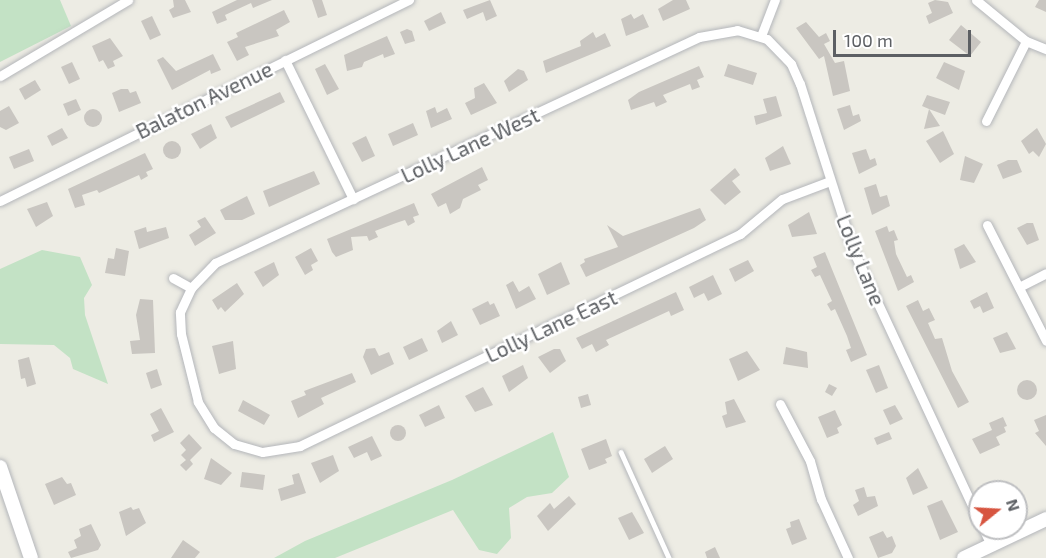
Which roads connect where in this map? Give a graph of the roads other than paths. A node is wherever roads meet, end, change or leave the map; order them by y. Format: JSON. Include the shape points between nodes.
{"nodes":[{"id":1,"x":128,"y":0,"type":"edge"},
{"id":2,"x":409,"y":0,"type":"edge"},
{"id":3,"x":775,"y":0,"type":"edge"},
{"id":4,"x":976,"y":0,"type":"edge"},
{"id":5,"x":761,"y":36,"type":"junction"},
{"id":6,"x":1026,"y":41,"type":"junction"},
{"id":7,"x":1046,"y":49,"type":"edge"},
{"id":8,"x":285,"y":60,"type":"junction"},
{"id":9,"x":0,"y":76,"type":"edge"},
{"id":10,"x":986,"y":121,"type":"dead end"},
{"id":11,"x":830,"y":181,"type":"junction"},
{"id":12,"x":353,"y":199,"type":"junction"},
{"id":13,"x":0,"y":201,"type":"edge"},
{"id":14,"x":987,"y":225,"type":"dead end"},
{"id":15,"x":1046,"y":273,"type":"edge"},
{"id":16,"x":173,"y":278,"type":"dead end"},
{"id":17,"x":1019,"y":287,"type":"junction"},
{"id":18,"x":191,"y":288,"type":"junction"},
{"id":19,"x":1046,"y":341,"type":"edge"},
{"id":20,"x":780,"y":404,"type":"dead end"},
{"id":21,"x":621,"y":452,"type":"dead end"},
{"id":22,"x":0,"y":467,"type":"edge"},
{"id":23,"x":968,"y":496,"type":"edge"},
{"id":24,"x":1046,"y":519,"type":"edge"},
{"id":25,"x":989,"y":540,"type":"edge"},
{"id":26,"x":991,"y":545,"type":"junction"},
{"id":27,"x":31,"y":558,"type":"edge"},
{"id":28,"x":669,"y":558,"type":"edge"},
{"id":29,"x":848,"y":558,"type":"edge"},
{"id":30,"x":964,"y":558,"type":"edge"}],
"edges":[{"from":1,"to":9,"type":"street"},
{"from":2,"to":8,"type":"street","name":"Balaton Avenue"},
{"from":3,"to":5,"type":"street"},
{"from":4,"to":6,"type":"street"},
{"from":5,"to":11,"type":"street","name":"Lolly Lane","via":[[786,56],[796,74]]},
{"from":5,"to":12,"type":"street","name":"Lolly Lane West","via":[[728,30],[699,37]]},
{"from":6,"to":7,"type":"street"},
{"from":6,"to":10,"type":"street"},
{"from":8,"to":12,"type":"street"},
{"from":8,"to":13,"type":"street","name":"Balaton Avenue"},
{"from":11,"to":18,"type":"street","name":"Lolly Lane East","via":[[782,200],[740,234],[300,446],[262,452],[226,440],[198,402],[180,319]]},
{"from":11,"to":23,"type":"street","name":"Lolly Lane","via":[[853,250]]},
{"from":12,"to":18,"type":"street","name":"Lolly Lane West","via":[[215,263]]},
{"from":14,"to":17,"type":"street"},
{"from":15,"to":17,"type":"street"},
{"from":16,"to":18,"type":"street"},
{"from":17,"to":19,"type":"street"},
{"from":20,"to":29,"type":"street","via":[[810,461],[821,499]]},
{"from":21,"to":28,"type":"lane"},
{"from":22,"to":27,"type":"street"},
{"from":24,"to":26,"type":"street"},
{"from":25,"to":26,"type":"street"},
{"from":26,"to":30,"type":"street"}]}
